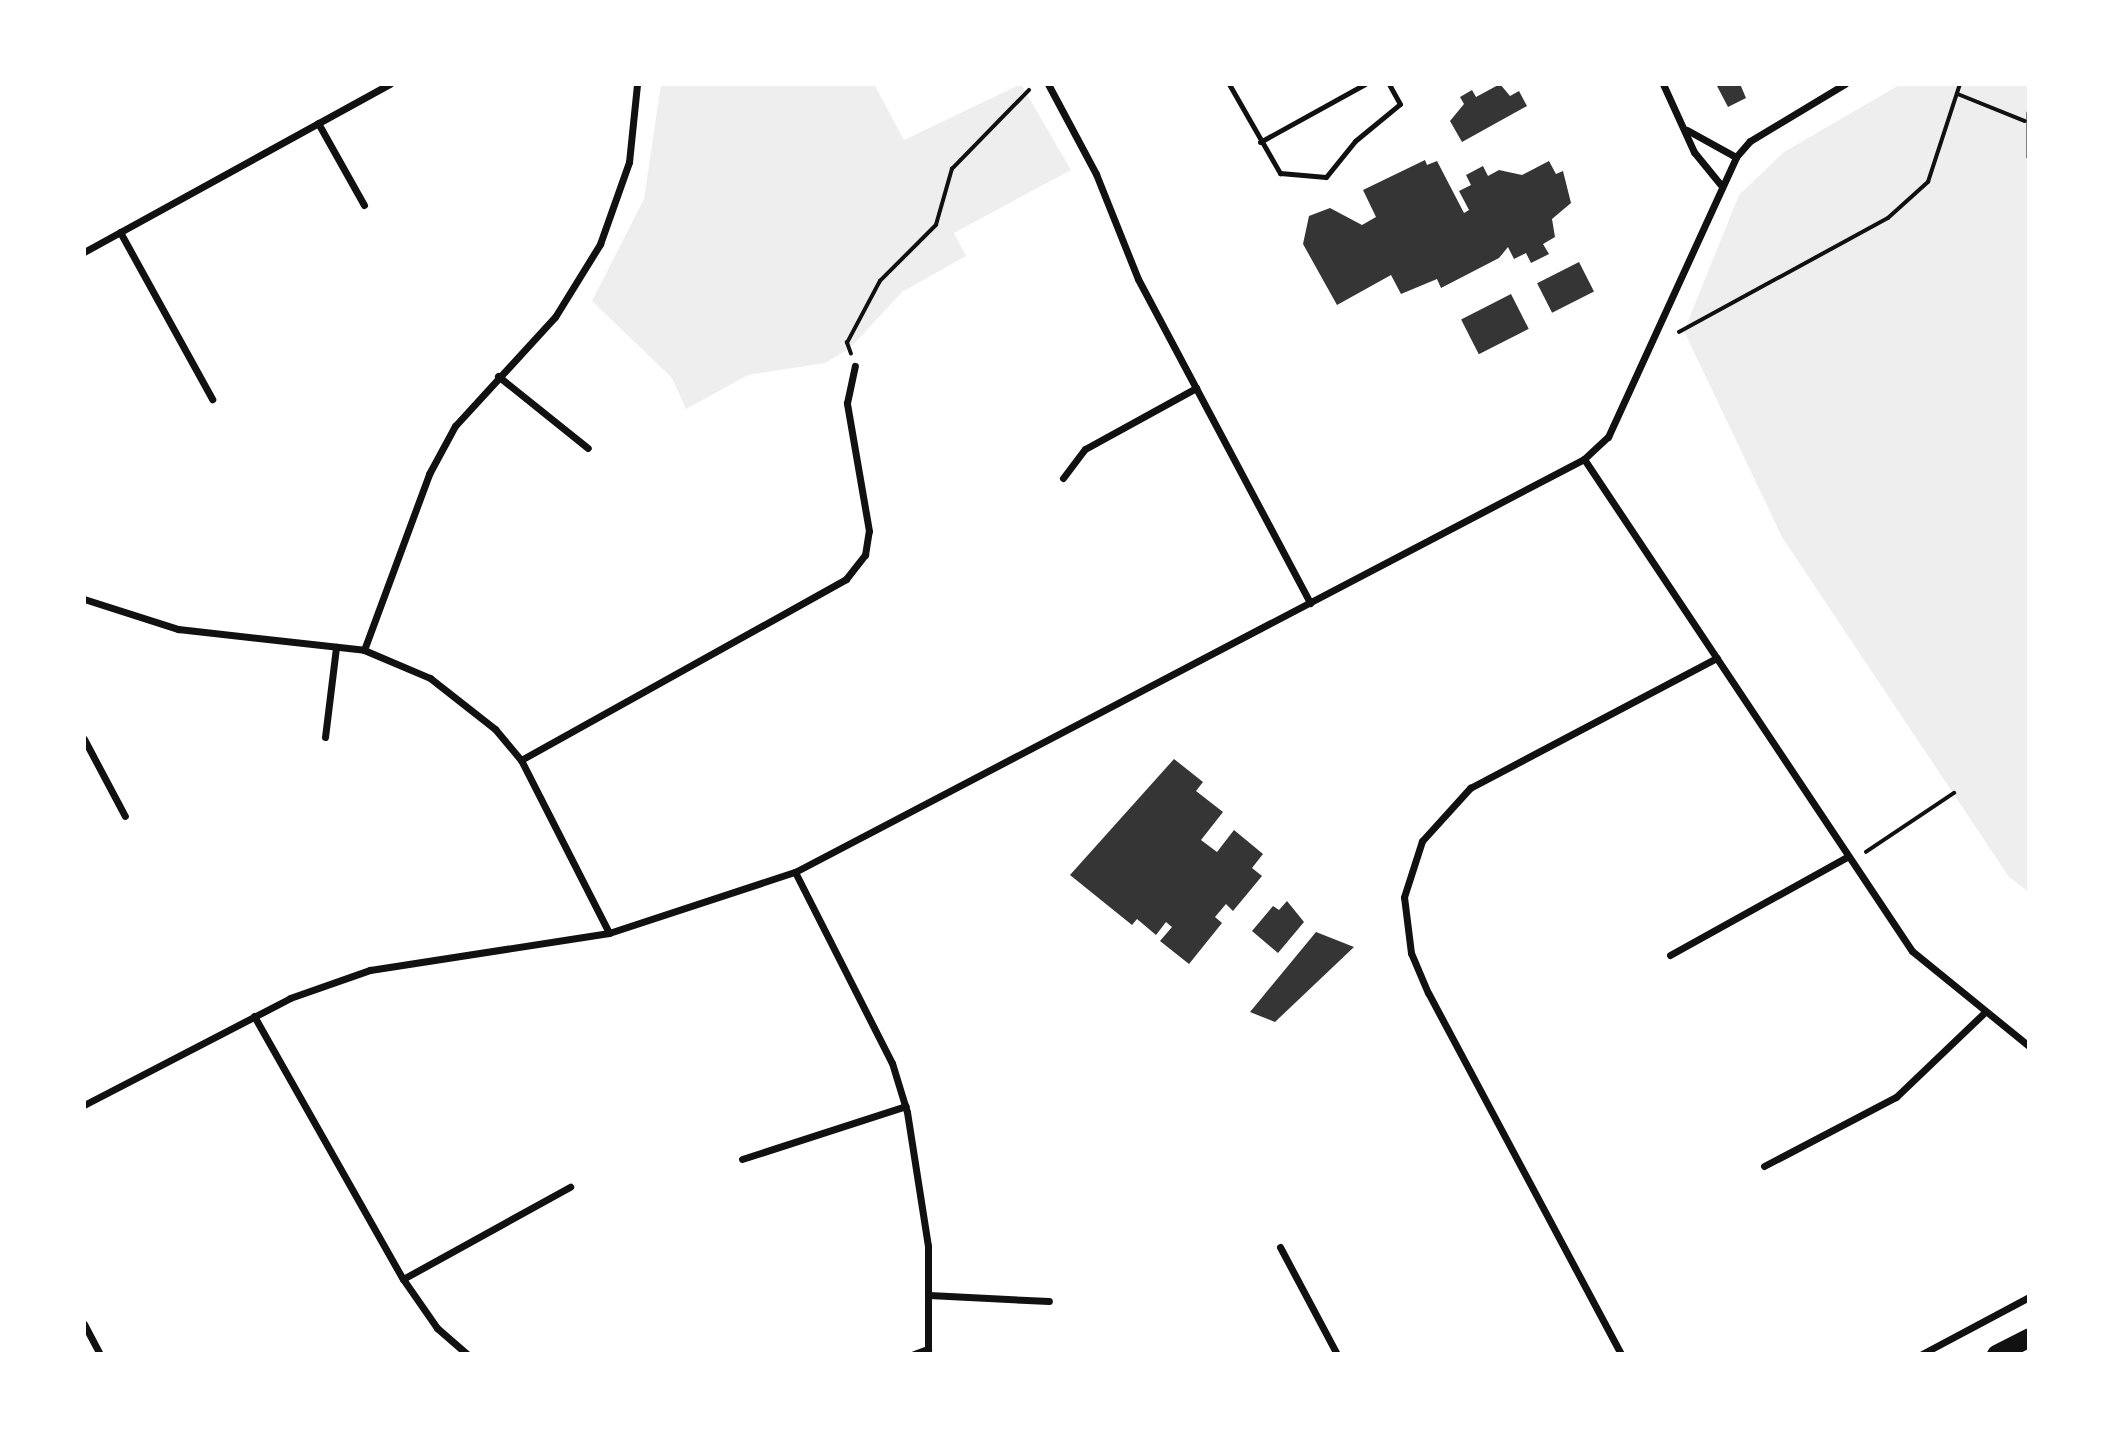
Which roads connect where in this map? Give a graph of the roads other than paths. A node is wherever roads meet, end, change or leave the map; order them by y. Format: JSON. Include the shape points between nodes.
{"nodes":[{"id":1,"x":390,"y":84,"type":"edge"},
{"id":2,"x":637,"y":84,"type":"edge"},
{"id":3,"x":1048,"y":84,"type":"edge"},
{"id":4,"x":1229,"y":84,"type":"edge"},
{"id":5,"x":1365,"y":84,"type":"edge"},
{"id":6,"x":1389,"y":84,"type":"edge"},
{"id":7,"x":1663,"y":84,"type":"edge"},
{"id":8,"x":1845,"y":84,"type":"edge"},
{"id":9,"x":318,"y":123,"type":"junction"},
{"id":10,"x":1686,"y":130,"type":"junction"},
{"id":11,"x":1261,"y":142,"type":"junction"},
{"id":12,"x":1736,"y":157,"type":"junction"},
{"id":13,"x":1720,"y":184,"type":"junction"},
{"id":14,"x":364,"y":205,"type":"dead end"},
{"id":15,"x":120,"y":232,"type":"junction"},
{"id":16,"x":84,"y":252,"type":"edge"},
{"id":17,"x":855,"y":366,"type":"road end"},
{"id":18,"x":498,"y":376,"type":"junction"},
{"id":19,"x":1196,"y":388,"type":"junction"},
{"id":20,"x":212,"y":399,"type":"dead end"},
{"id":21,"x":589,"y":448,"type":"dead end"},
{"id":22,"x":1584,"y":459,"type":"junction"},
{"id":23,"x":1063,"y":478,"type":"dead end"},
{"id":24,"x":85,"y":601,"type":"edge"},
{"id":25,"x":1310,"y":603,"type":"junction"},
{"id":26,"x":336,"y":647,"type":"junction"},
{"id":27,"x":363,"y":650,"type":"junction"},
{"id":28,"x":1717,"y":657,"type":"junction"},
{"id":29,"x":325,"y":737,"type":"dead end"},
{"id":30,"x":84,"y":739,"type":"edge"},
{"id":31,"x":521,"y":760,"type":"junction"},
{"id":32,"x":125,"y":816,"type":"dead end"},
{"id":33,"x":1847,"y":857,"type":"junction"},
{"id":34,"x":795,"y":872,"type":"junction"},
{"id":35,"x":609,"y":933,"type":"junction"},
{"id":36,"x":1670,"y":955,"type":"dead end"},
{"id":37,"x":1984,"y":1013,"type":"junction"},
{"id":38,"x":254,"y":1016,"type":"junction"},
{"id":39,"x":2029,"y":1046,"type":"edge"},
{"id":40,"x":84,"y":1105,"type":"edge"},
{"id":41,"x":905,"y":1106,"type":"junction"},
{"id":42,"x":742,"y":1159,"type":"dead end"},
{"id":43,"x":1764,"y":1166,"type":"dead end"},
{"id":44,"x":570,"y":1187,"type":"dead end"},
{"id":45,"x":1280,"y":1247,"type":"dead end"},
{"id":46,"x":403,"y":1279,"type":"junction"},
{"id":47,"x":929,"y":1295,"type":"junction"},
{"id":48,"x":2029,"y":1297,"type":"edge"},
{"id":49,"x":1049,"y":1301,"type":"dead end"},
{"id":50,"x":84,"y":1324,"type":"edge"},
{"id":51,"x":2029,"y":1337,"type":"edge"},
{"id":52,"x":928,"y":1352,"type":"edge"},
{"id":53,"x":100,"y":1354,"type":"edge"},
{"id":54,"x":467,"y":1354,"type":"edge"},
{"id":55,"x":914,"y":1354,"type":"edge"},
{"id":56,"x":1337,"y":1354,"type":"edge"},
{"id":57,"x":1621,"y":1354,"type":"edge"},
{"id":58,"x":1922,"y":1354,"type":"edge"},
{"id":59,"x":1996,"y":1354,"type":"edge"}],
"edges":[{"from":1,"to":9,"type":"street"},
{"from":2,"to":18,"type":"street","via":[[629,162],[600,244],[555,317]]},
{"from":3,"to":19,"type":"street"},
{"from":4,"to":11,"type":"lane"},
{"from":5,"to":11,"type":"lane"},
{"from":6,"to":11,"type":"lane","via":[[1400,104],[1355,141],[1326,177],[1280,173]]},
{"from":7,"to":10,"type":"street"},
{"from":8,"to":12,"type":"street","via":[[1749,141]]},
{"from":9,"to":14,"type":"street"},
{"from":9,"to":15,"type":"street"},
{"from":10,"to":12,"type":"street"},
{"from":10,"to":13,"type":"street"},
{"from":12,"to":13,"type":"street"},
{"from":13,"to":22,"type":"street","via":[[1608,437]]},
{"from":15,"to":16,"type":"street"},
{"from":15,"to":20,"type":"street"},
{"from":17,"to":31,"type":"street","via":[[847,403],[869,531],[866,555],[846,579]]},
{"from":18,"to":21,"type":"street"},
{"from":18,"to":27,"type":"street","via":[[455,426],[429,474]]},
{"from":19,"to":23,"type":"street","via":[[1085,449]]},
{"from":19,"to":25,"type":"street"},
{"from":22,"to":25,"type":"street"},
{"from":22,"to":28,"type":"street"},
{"from":24,"to":26,"type":"street","via":[[178,629]]},
{"from":25,"to":34,"type":"street"},
{"from":26,"to":27,"type":"street"},
{"from":26,"to":29,"type":"street"},
{"from":27,"to":31,"type":"street","via":[[430,678],[495,729]]},
{"from":28,"to":33,"type":"street"},
{"from":28,"to":57,"type":"street","via":[[1470,788],[1422,841],[1404,897],[1411,953],[1428,993]]},
{"from":30,"to":32,"type":"street"},
{"from":31,"to":35,"type":"street"},
{"from":33,"to":36,"type":"street"},
{"from":33,"to":37,"type":"street","via":[[1912,951]]},
{"from":34,"to":35,"type":"street"},
{"from":34,"to":41,"type":"street","via":[[892,1063]]},
{"from":35,"to":38,"type":"street","via":[[370,970]]},
{"from":37,"to":39,"type":"street"},
{"from":37,"to":43,"type":"street","via":[[1896,1097]]},
{"from":38,"to":40,"type":"street"},
{"from":38,"to":46,"type":"street"},
{"from":41,"to":42,"type":"street"},
{"from":41,"to":47,"type":"street","via":[[925,1217]]},
{"from":44,"to":46,"type":"street"},
{"from":45,"to":56,"type":"street"},
{"from":46,"to":54,"type":"street","via":[[437,1328]]},
{"from":47,"to":49,"type":"street"},
{"from":47,"to":52,"type":"street"},
{"from":48,"to":58,"type":"street"},
{"from":50,"to":53,"type":"street"},
{"from":51,"to":59,"type":"highway"},
{"from":52,"to":55,"type":"street"}]}
